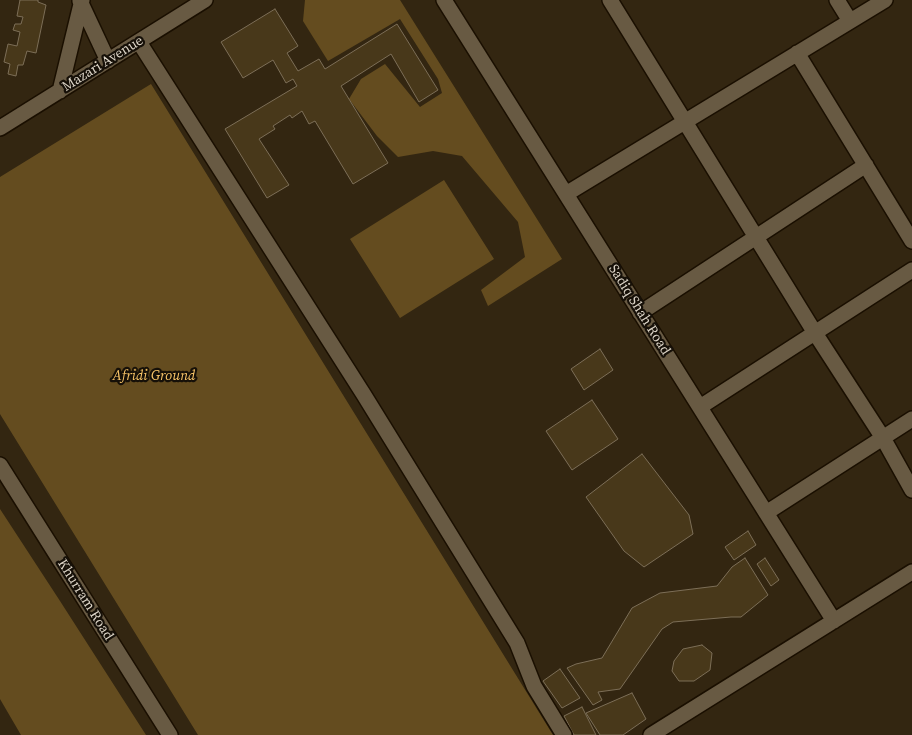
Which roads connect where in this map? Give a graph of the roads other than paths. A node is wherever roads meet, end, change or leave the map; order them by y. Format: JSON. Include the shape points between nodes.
{"nodes":[{"id":1,"x":205,"y":0,"type":"edge"},
{"id":2,"x":444,"y":0,"type":"edge"},
{"id":3,"x":610,"y":0,"type":"edge"},
{"id":4,"x":837,"y":0,"type":"edge"},
{"id":5,"x":885,"y":0,"type":"edge"},
{"id":6,"x":81,"y":1,"type":"edge"},
{"id":7,"x":850,"y":21,"type":"junction"},
{"id":8,"x":138,"y":42,"type":"junction"},
{"id":9,"x":798,"y":53,"type":"junction"},
{"id":10,"x":108,"y":61,"type":"junction"},
{"id":11,"x":60,"y":91,"type":"junction"},
{"id":12,"x":685,"y":122,"type":"junction"},
{"id":13,"x":0,"y":128,"type":"edge"},
{"id":14,"x":866,"y":165,"type":"junction"},
{"id":15,"x":566,"y":194,"type":"junction"},
{"id":16,"x":756,"y":237,"type":"junction"},
{"id":17,"x":912,"y":240,"type":"edge"},
{"id":18,"x":912,"y":270,"type":"edge"},
{"id":19,"x":640,"y":313,"type":"junction"},
{"id":20,"x":815,"y":333,"type":"junction"},
{"id":21,"x":700,"y":407,"type":"junction"},
{"id":22,"x":912,"y":420,"type":"edge"},
{"id":23,"x":883,"y":438,"type":"junction"},
{"id":24,"x":0,"y":465,"type":"edge"},
{"id":25,"x":912,"y":490,"type":"edge"},
{"id":26,"x":766,"y":513,"type":"junction"},
{"id":27,"x":912,"y":572,"type":"edge"},
{"id":28,"x":834,"y":621,"type":"junction"},
{"id":29,"x":170,"y":735,"type":"edge"},
{"id":30,"x":564,"y":735,"type":"edge"},
{"id":31,"x":651,"y":735,"type":"edge"}],
"edges":[{"from":1,"to":8,"type":"street","name":"Mazari Avenue"},
{"from":2,"to":15,"type":"street","name":"Sadiq Shah Road"},
{"from":3,"to":12,"type":"street"},
{"from":4,"to":7,"type":"street"},
{"from":5,"to":7,"type":"street"},
{"from":6,"to":10,"type":"street"},
{"from":6,"to":11,"type":"street"},
{"from":7,"to":9,"type":"street"},
{"from":8,"to":10,"type":"street","name":"Mazari Avenue"},
{"from":8,"to":30,"type":"street","via":[[364,395],[517,643],[534,686]]},
{"from":9,"to":12,"type":"street"},
{"from":9,"to":14,"type":"street"},
{"from":10,"to":11,"type":"street","name":"Mazari Avenue"},
{"from":11,"to":13,"type":"street","name":"Mazari Avenue"},
{"from":12,"to":15,"type":"street"},
{"from":12,"to":16,"type":"street"},
{"from":14,"to":16,"type":"street"},
{"from":14,"to":17,"type":"street"},
{"from":15,"to":19,"type":"street","name":"Sadiq Shah Road"},
{"from":16,"to":19,"type":"street"},
{"from":16,"to":20,"type":"street"},
{"from":18,"to":20,"type":"street"},
{"from":19,"to":21,"type":"street","name":"Sadiq Shah Road"},
{"from":20,"to":21,"type":"street"},
{"from":20,"to":23,"type":"street"},
{"from":21,"to":26,"type":"street","name":"Sadiq Shah Road"},
{"from":22,"to":23,"type":"street"},
{"from":23,"to":25,"type":"street"},
{"from":23,"to":26,"type":"street"},
{"from":24,"to":29,"type":"street","name":"Khurram Road"},
{"from":26,"to":28,"type":"street","name":"Sadiq Shah Road"},
{"from":27,"to":28,"type":"street"},
{"from":28,"to":31,"type":"street"}]}
